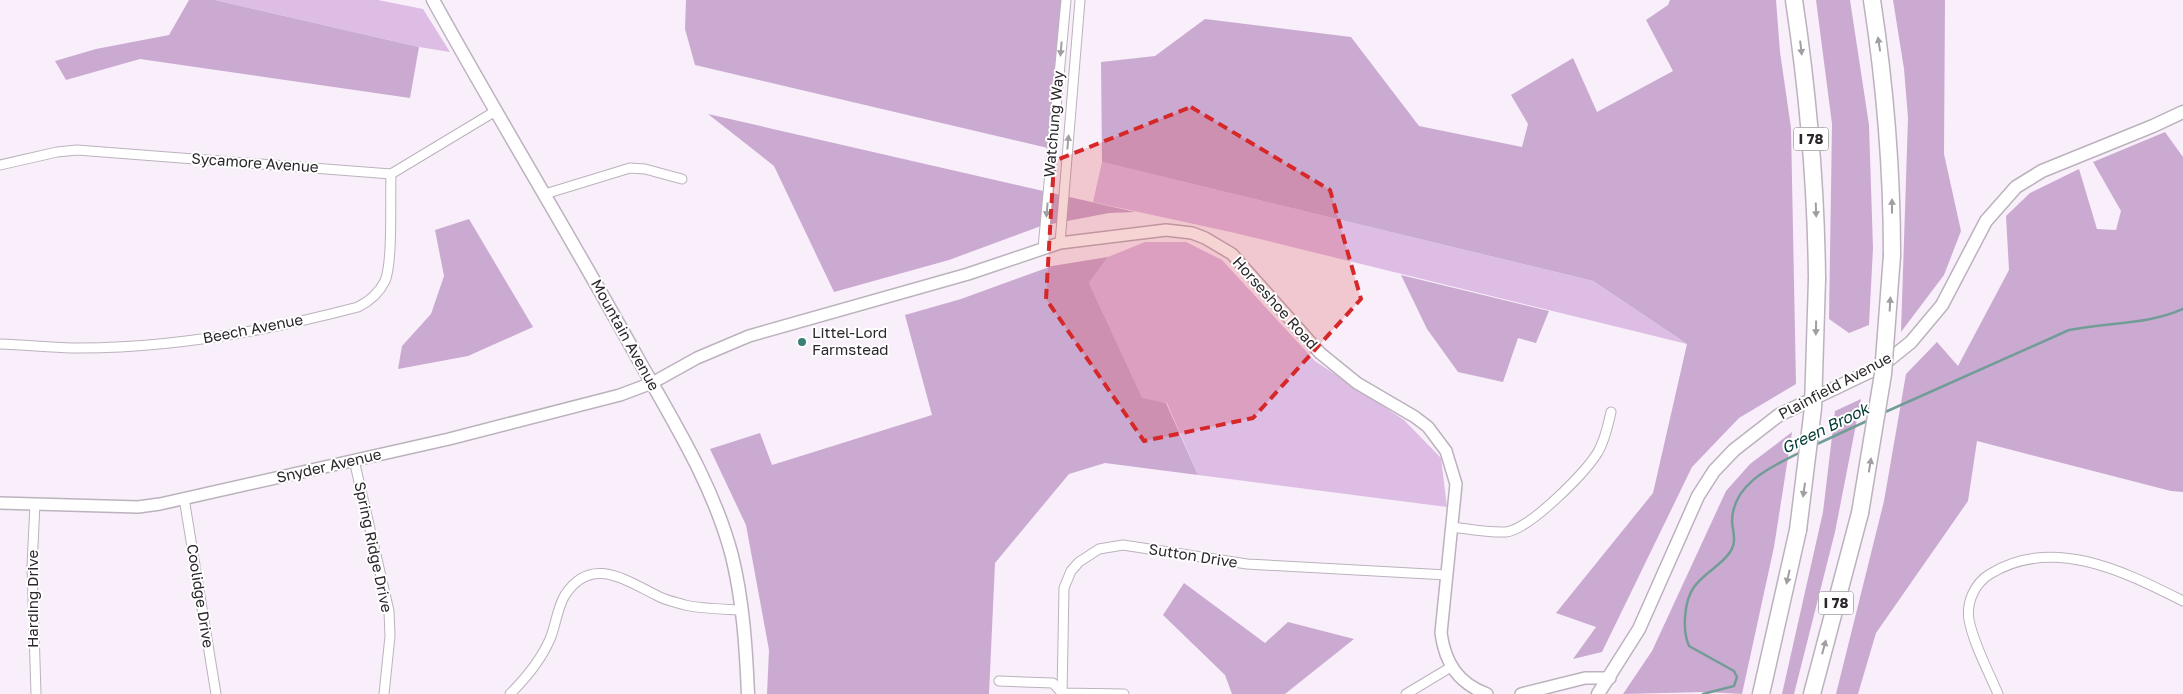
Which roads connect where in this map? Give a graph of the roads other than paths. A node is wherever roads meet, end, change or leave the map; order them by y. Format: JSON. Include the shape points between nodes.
{"nodes":[{"id":1,"x":433,"y":0,"type":"edge"},
{"id":2,"x":1066,"y":0,"type":"edge"},
{"id":3,"x":1080,"y":0,"type":"edge"},
{"id":4,"x":1794,"y":0,"type":"edge"},
{"id":5,"x":1872,"y":0,"type":"edge"},
{"id":6,"x":494,"y":112,"type":"junction"},
{"id":7,"x":2183,"y":112,"type":"edge"},
{"id":8,"x":0,"y":165,"type":"edge"},
{"id":9,"x":391,"y":174,"type":"junction"},
{"id":10,"x":682,"y":179,"type":"dead end"},
{"id":11,"x":544,"y":194,"type":"junction"},
{"id":12,"x":1060,"y":243,"type":"junction"},
{"id":13,"x":1043,"y":248,"type":"junction"},
{"id":14,"x":0,"y":344,"type":"edge"},
{"id":15,"x":652,"y":384,"type":"junction"},
{"id":16,"x":1611,"y":412,"type":"dead end"},
{"id":17,"x":354,"y":460,"type":"junction"},
{"id":18,"x":184,"y":498,"type":"junction"},
{"id":19,"x":0,"y":503,"type":"edge"},
{"id":20,"x":35,"y":504,"type":"junction"},
{"id":21,"x":1452,"y":528,"type":"junction"},
{"id":22,"x":1447,"y":576,"type":"junction"},
{"id":23,"x":2183,"y":601,"type":"edge"},
{"id":24,"x":742,"y":610,"type":"junction"},
{"id":25,"x":1451,"y":667,"type":"junction"},
{"id":26,"x":1610,"y":678,"type":"junction"},
{"id":27,"x":999,"y":681,"type":"dead end"},
{"id":28,"x":36,"y":694,"type":"edge"},
{"id":29,"x":216,"y":694,"type":"edge"},
{"id":30,"x":384,"y":694,"type":"edge"},
{"id":31,"x":510,"y":694,"type":"edge"},
{"id":32,"x":748,"y":694,"type":"edge"},
{"id":33,"x":1062,"y":694,"type":"edge"},
{"id":34,"x":1124,"y":694,"type":"edge"},
{"id":35,"x":1406,"y":694,"type":"edge"},
{"id":36,"x":1487,"y":694,"type":"edge"},
{"id":37,"x":1521,"y":694,"type":"edge"},
{"id":38,"x":1598,"y":694,"type":"edge"},
{"id":39,"x":1762,"y":694,"type":"edge"},
{"id":40,"x":1812,"y":694,"type":"edge"},
{"id":41,"x":1998,"y":694,"type":"edge"}],
"edges":[{"from":1,"to":6,"type":"main road","name":"Mountain Avenue"},
{"from":2,"to":13,"type":"street","name":"Watchung Way","one_way":true},
{"from":12,"to":3,"type":"street","name":"Watchung Way","one_way":true},
{"from":4,"to":39,"type":"highway","number":"I 78","one_way":true,"bridge":true,"via":[[1809,111],[1815,198],[1817,279],[1813,408],[1798,530]]},
{"from":40,"to":5,"type":"highway","number":"I 78","one_way":true,"bridge":true,"via":[[1860,513],[1889,323],[1892,255],[1890,145]]},
{"from":6,"to":9,"type":"street"},
{"from":6,"to":11,"type":"main road","name":"Mountain Avenue"},
{"from":7,"to":26,"type":"main road","name":"Plainfield Avenue","via":[[2042,171],[2016,187],[1986,221],[1942,305],[1911,342],[1873,370],[1779,415],[1734,450],[1714,471],[1698,496],[1639,629]]},
{"from":8,"to":9,"type":"street","name":"Sycamore Avenue","via":[[77,150]]},
{"from":9,"to":14,"type":"street","name":"Beech Avenue","via":[[388,270],[375,296],[358,307],[206,339],[74,348]]},
{"from":10,"to":11,"type":"street","via":[[630,168]]},
{"from":11,"to":15,"type":"main road","name":"Mountain Avenue"},
{"from":12,"to":13,"type":"street","name":"Horseshoe Road"},
{"from":12,"to":21,"type":"street","name":"Horseshoe Road","via":[[1166,230],[1192,234],[1218,244],[1245,268],[1320,353],[1357,383],[1415,417],[1439,440],[1450,461],[1456,484]]},
{"from":13,"to":15,"type":"street","name":"Horseshoe Road","via":[[968,274],[749,336],[697,358]]},
{"from":15,"to":17,"type":"street","name":"Snyder Avenue","via":[[449,439]]},
{"from":15,"to":24,"type":"main road","name":"Mountain Avenue","via":[[712,496],[732,556]]},
{"from":16,"to":21,"type":"street","via":[[1598,451],[1532,521],[1506,532]]},
{"from":17,"to":18,"type":"street","name":"Snyder Avenue"},
{"from":17,"to":30,"type":"street","name":"Spring Ridge Drive","via":[[389,611],[390,636]]},
{"from":18,"to":20,"type":"street","name":"Snyder Avenue","via":[[138,507]]},
{"from":18,"to":29,"type":"street","name":"Coolidge Drive"},
{"from":19,"to":20,"type":"street","name":"Snyder Avenue"},
{"from":20,"to":28,"type":"street","name":"Harding Drive","via":[[32,574]]},
{"from":21,"to":22,"type":"street","name":"Horseshoe Road"},
{"from":22,"to":25,"type":"street","name":"Horseshoe Road","via":[[1441,633],[1443,650]]},
{"from":22,"to":33,"type":"street","name":"Sutton Drive","via":[[1247,564],[1123,545],[1099,549],[1075,566],[1064,588]]},
{"from":23,"to":41,"type":"street","via":[[2126,573],[2060,557],[2039,557],[1999,568],[1984,577],[1972,595],[1969,619]]},
{"from":24,"to":31,"type":"street","via":[[687,606],[658,597],[614,574],[585,578],[564,597],[550,639],[538,660]]},
{"from":24,"to":32,"type":"main road","name":"Mountain Avenue"},
{"from":25,"to":35,"type":"street"},
{"from":25,"to":36,"type":"street","name":"Horseshoe Road","via":[[1465,683]]},
{"from":26,"to":37,"type":"street","via":[[1585,678]]},
{"from":26,"to":38,"type":"main road","name":"Plainfield Avenue"},
{"from":27,"to":33,"type":"street","via":[[1053,683]]},
{"from":33,"to":34,"type":"street"}]}
